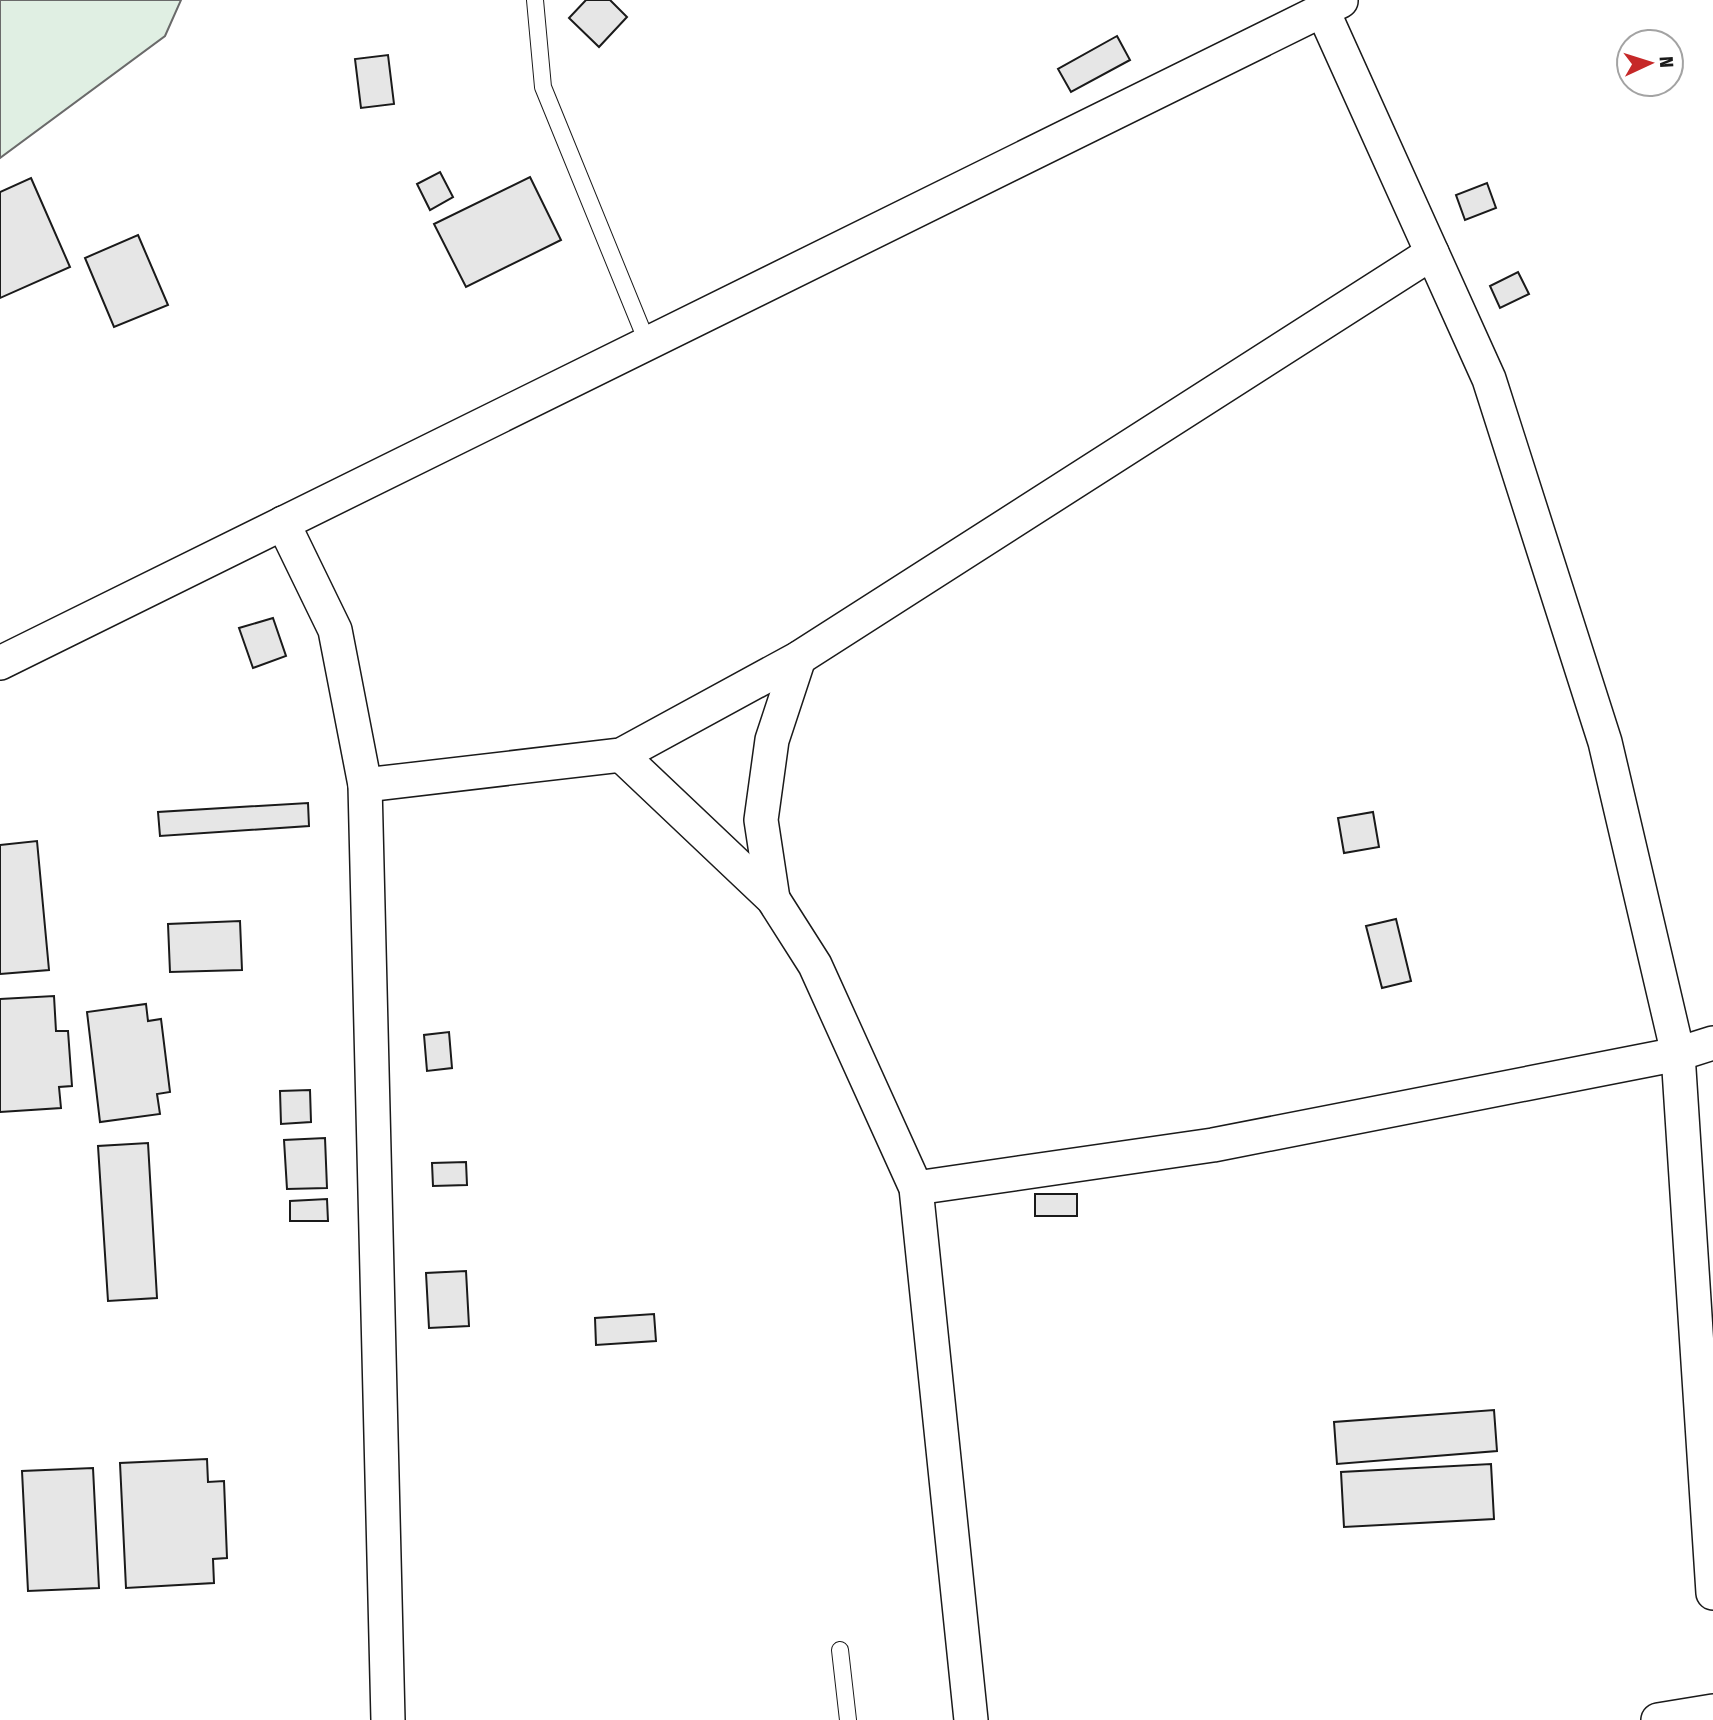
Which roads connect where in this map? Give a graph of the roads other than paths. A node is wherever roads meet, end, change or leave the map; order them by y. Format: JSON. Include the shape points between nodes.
{"nodes":[{"id":1,"x":535,"y":0,"type":"edge"},
{"id":2,"x":1333,"y":5,"type":"edge"},
{"id":3,"x":1432,"y":253,"type":"junction"},
{"id":4,"x":647,"y":342,"type":"junction"},
{"id":5,"x":283,"y":523,"type":"junction"},
{"id":6,"x":799,"y":658,"type":"junction"},
{"id":7,"x":0,"y":663,"type":"edge"},
{"id":8,"x":621,"y":755,"type":"junction"},
{"id":9,"x":365,"y":785,"type":"junction"},
{"id":10,"x":774,"y":899,"type":"junction"},
{"id":11,"x":1713,"y":1044,"type":"edge"},
{"id":12,"x":1678,"y":1054,"type":"junction"},
{"id":13,"x":916,"y":1188,"type":"junction"},
{"id":14,"x":1713,"y":1593,"type":"edge"},
{"id":15,"x":840,"y":1650,"type":"dead end"},
{"id":16,"x":1713,"y":1711,"type":"edge"},
{"id":17,"x":388,"y":1720,"type":"edge"},
{"id":18,"x":848,"y":1720,"type":"edge"},
{"id":19,"x":971,"y":1720,"type":"edge"},
{"id":20,"x":1658,"y":1720,"type":"edge"}],
"edges":[{"from":1,"to":4,"type":"lane","via":[[543,87]]},
{"from":2,"to":3,"type":"street"},
{"from":2,"to":4,"type":"street"},
{"from":3,"to":6,"type":"street"},
{"from":3,"to":12,"type":"street","via":[[1489,379],[1605,742]]},
{"from":4,"to":5,"type":"street"},
{"from":5,"to":7,"type":"street"},
{"from":5,"to":9,"type":"street","via":[[335,630]]},
{"from":6,"to":8,"type":"street"},
{"from":6,"to":10,"type":"street","via":[[772,740],[761,820]]},
{"from":8,"to":9,"type":"street"},
{"from":8,"to":10,"type":"street"},
{"from":9,"to":17,"type":"street"},
{"from":10,"to":13,"type":"street","via":[[815,965]]},
{"from":11,"to":12,"type":"street"},
{"from":12,"to":13,"type":"street","via":[[1213,1145]]},
{"from":12,"to":14,"type":"street"},
{"from":13,"to":19,"type":"street"},
{"from":15,"to":18,"type":"lane"},
{"from":16,"to":20,"type":"street"}]}
